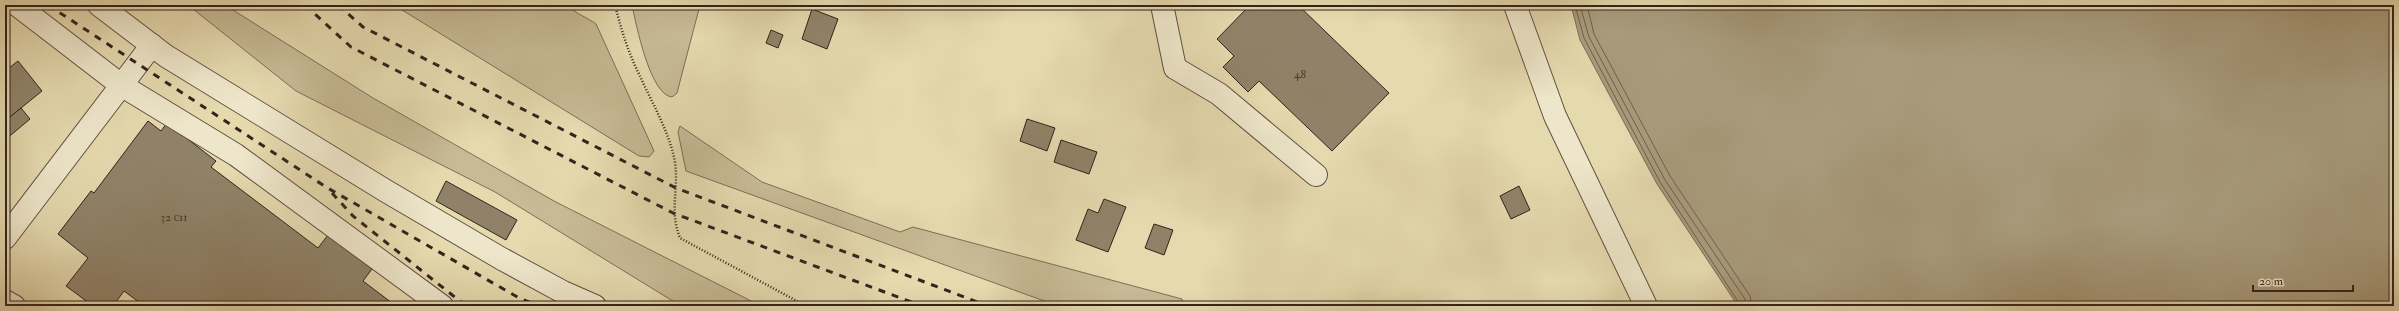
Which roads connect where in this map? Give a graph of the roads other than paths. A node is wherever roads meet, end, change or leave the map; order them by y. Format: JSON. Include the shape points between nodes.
{"nodes":[{"id":1,"x":17,"y":5,"type":"edge"},
{"id":2,"x":99,"y":5,"type":"edge"},
{"id":3,"x":1162,"y":5,"type":"edge"},
{"id":4,"x":1515,"y":5,"type":"edge"},
{"id":5,"x":152,"y":45,"type":"junction"},
{"id":6,"x":121,"y":86,"type":"junction"},
{"id":7,"x":1316,"y":176,"type":"dead end"},
{"id":8,"x":5,"y":238,"type":"edge"},
{"id":9,"x":5,"y":300,"type":"edge"},
{"id":10,"x":14,"y":306,"type":"edge"},
{"id":11,"x":442,"y":306,"type":"edge"},
{"id":12,"x":595,"y":306,"type":"edge"},
{"id":13,"x":1646,"y":306,"type":"edge"}],
"edges":[{"from":1,"to":6,"type":"lane"},
{"from":2,"to":5,"type":"lane"},
{"from":3,"to":7,"type":"lane","via":[[1175,68],[1218,94]]},
{"from":4,"to":13,"type":"lane","via":[[1555,116]]},
{"from":5,"to":6,"type":"lane"},
{"from":5,"to":12,"type":"lane","via":[[386,191],[509,263]]},
{"from":6,"to":8,"type":"lane"},
{"from":6,"to":11,"type":"lane","via":[[236,155]]},
{"from":9,"to":10,"type":"lane"}]}
